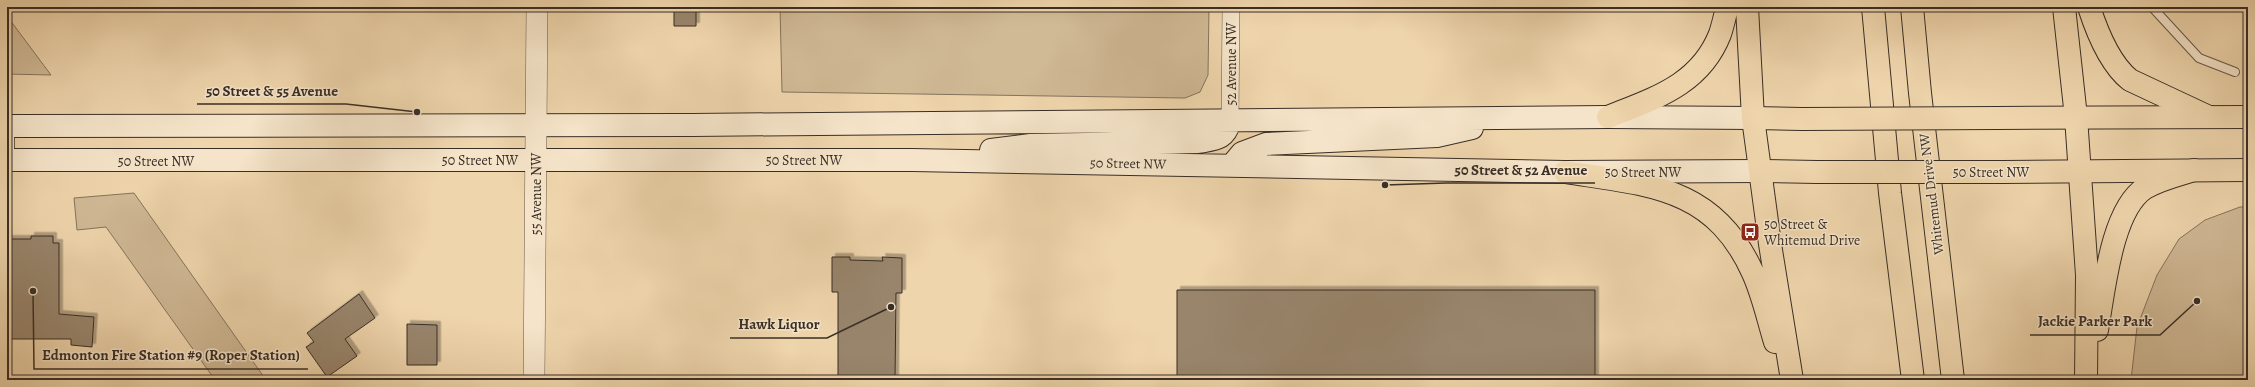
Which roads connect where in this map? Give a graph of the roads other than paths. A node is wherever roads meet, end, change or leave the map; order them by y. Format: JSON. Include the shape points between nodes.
{"nodes":[{"id":1,"x":537,"y":7,"type":"edge"},
{"id":2,"x":1231,"y":7,"type":"edge"},
{"id":3,"x":1727,"y":7,"type":"edge"},
{"id":4,"x":1747,"y":7,"type":"edge"},
{"id":5,"x":1873,"y":7,"type":"edge"},
{"id":6,"x":1912,"y":7,"type":"edge"},
{"id":7,"x":2064,"y":7,"type":"edge"},
{"id":8,"x":2089,"y":7,"type":"edge"},
{"id":9,"x":2152,"y":7,"type":"edge"},
{"id":10,"x":2235,"y":72,"type":"dead end"},
{"id":11,"x":1608,"y":117,"type":"junction"},
{"id":12,"x":2209,"y":117,"type":"junction"},
{"id":13,"x":2248,"y":117,"type":"edge"},
{"id":14,"x":1753,"y":118,"type":"junction"},
{"id":15,"x":2076,"y":118,"type":"junction"},
{"id":16,"x":1510,"y":119,"type":"junction"},
{"id":17,"x":1230,"y":121,"type":"junction"},
{"id":18,"x":536,"y":125,"type":"junction"},
{"id":19,"x":9,"y":126,"type":"edge"},
{"id":20,"x":9,"y":160,"type":"edge"},
{"id":21,"x":536,"y":160,"type":"junction"},
{"id":22,"x":912,"y":160,"type":"junction"},
{"id":23,"x":1232,"y":165,"type":"junction"},
{"id":24,"x":2194,"y":170,"type":"junction"},
{"id":25,"x":2248,"y":170,"type":"edge"},
{"id":26,"x":1760,"y":171,"type":"junction"},
{"id":27,"x":1566,"y":172,"type":"junction"},
{"id":28,"x":2081,"y":172,"type":"junction"},
{"id":29,"x":534,"y":380,"type":"edge"},
{"id":30,"x":1788,"y":380,"type":"edge"},
{"id":31,"x":1792,"y":380,"type":"edge"},
{"id":32,"x":1913,"y":380,"type":"edge"},
{"id":33,"x":1953,"y":380,"type":"edge"},
{"id":34,"x":2088,"y":380,"type":"edge"}],
"edges":[{"from":1,"to":18,"type":"street","name":"55 Avenue NW"},
{"from":2,"to":17,"type":"street","name":"52 Avenue NW"},
{"from":3,"to":11,"type":"main road","via":[[1720,34],[1707,59],[1686,82]]},
{"from":4,"to":14,"type":"main road"},
{"from":5,"to":32,"type":"main road","via":[[1890,193]]},
{"from":6,"to":33,"type":"main road","name":"Whitemud Drive NW"},
{"from":7,"to":15,"type":"main road"},
{"from":8,"to":12,"type":"main road","via":[[2100,35],[2122,74]]},
{"from":9,"to":10,"type":"lane","via":[[2199,58]]},
{"from":11,"to":14,"type":"main road"},
{"from":11,"to":16,"type":"main road"},
{"from":12,"to":13,"type":"main road"},
{"from":12,"to":15,"type":"main road"},
{"from":14,"to":15,"type":"main road","bridge":true},
{"from":14,"to":26,"type":"main road"},
{"from":15,"to":28,"type":"main road"},
{"from":16,"to":17,"type":"main road"},
{"from":16,"to":23,"type":"main road","via":[[1437,136],[1266,144],[1242,153]]},
{"from":17,"to":18,"type":"main road"},
{"from":17,"to":22,"type":"main road","via":[[1227,132],[1217,139],[1198,142],[1030,145]]},
{"from":18,"to":19,"type":"main road"},
{"from":18,"to":21,"type":"street","name":"55 Avenue NW"},
{"from":19,"to":20,"type":"lane"},
{"from":20,"to":21,"type":"main road","name":"50 Street NW"},
{"from":21,"to":22,"type":"main road","name":"50 Street NW"},
{"from":21,"to":29,"type":"street","name":"55 Avenue NW"},
{"from":22,"to":23,"type":"main road","name":"50 Street NW"},
{"from":23,"to":27,"type":"main road","name":"50 Street NW"},
{"from":24,"to":25,"type":"main road","name":"50 Street NW"},
{"from":24,"to":28,"type":"main road","name":"50 Street NW"},
{"from":24,"to":34,"type":"main road","via":[[2146,188],[2132,201],[2125,214],[2106,273]]},
{"from":26,"to":27,"type":"main road","name":"50 Street NW"},
{"from":26,"to":28,"type":"main road","name":"50 Street NW","bridge":true},
{"from":26,"to":31,"type":"main road"},
{"from":27,"to":30,"type":"main road","via":[[1646,185],[1697,204],[1715,219],[1737,243],[1753,273]]},
{"from":28,"to":34,"type":"main road","via":[[2087,275]]}]}
